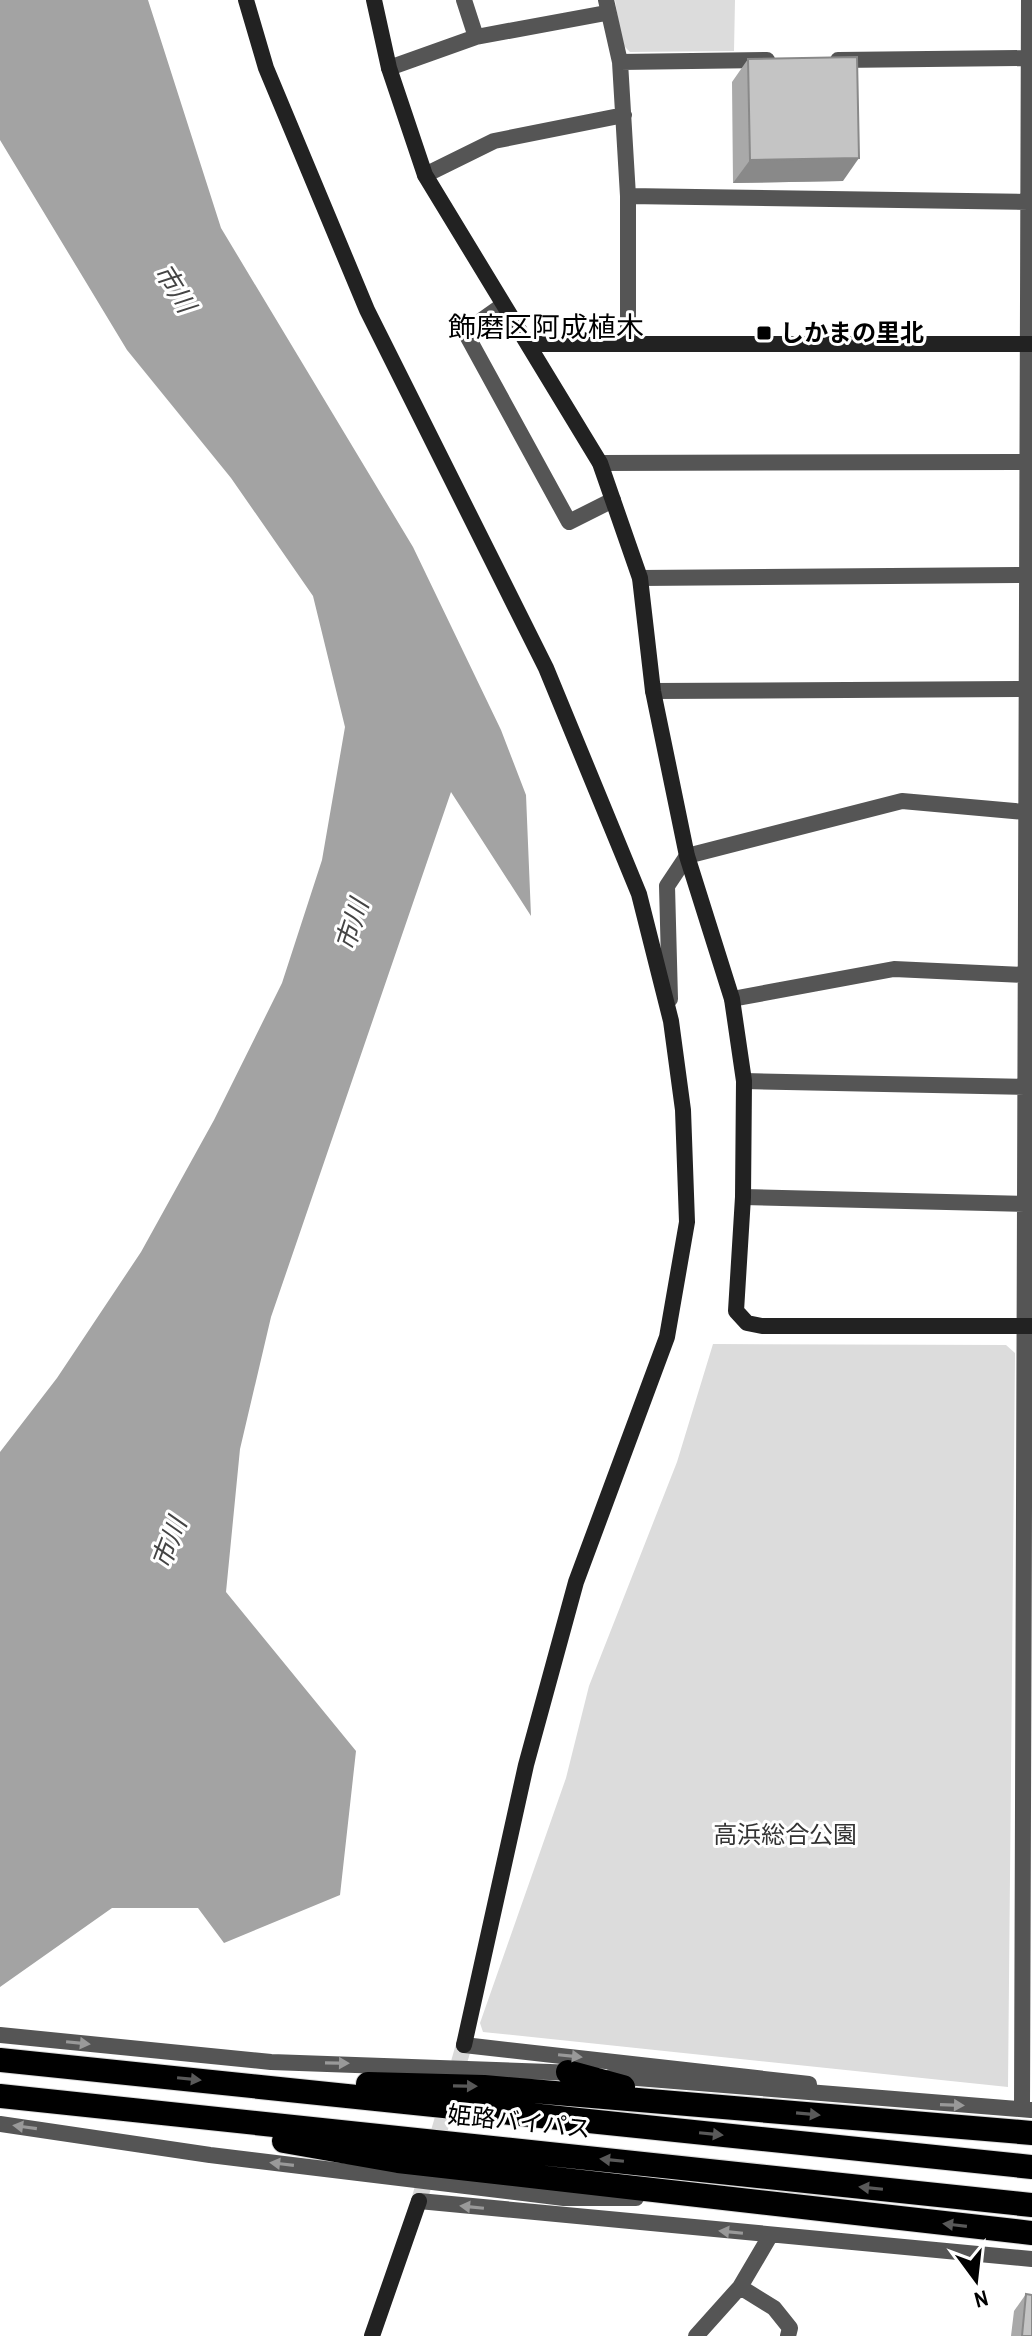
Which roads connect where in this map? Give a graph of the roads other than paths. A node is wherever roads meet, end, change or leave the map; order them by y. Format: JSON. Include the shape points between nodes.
{"nodes":[{"id":1,"x":246,"y":0,"type":"edge"},
{"id":2,"x":374,"y":0,"type":"edge"},
{"id":3,"x":464,"y":0,"type":"edge"},
{"id":4,"x":1029,"y":0,"type":"edge"},
{"id":5,"x":606,"y":6,"type":"edge"},
{"id":6,"x":476,"y":37,"type":"junction"},
{"id":7,"x":1028,"y":58,"type":"junction"},
{"id":8,"x":777,"y":60,"type":"edge"},
{"id":9,"x":824,"y":60,"type":"edge"},
{"id":10,"x":620,"y":62,"type":"junction"},
{"id":11,"x":389,"y":68,"type":"junction"},
{"id":12,"x":624,"y":115,"type":"junction"},
{"id":13,"x":425,"y":175,"type":"junction"},
{"id":14,"x":628,"y":196,"type":"junction"},
{"id":15,"x":1028,"y":202,"type":"junction"},
{"id":16,"x":503,"y":305,"type":"junction"},
{"id":17,"x":628,"y":343,"type":"junction"},
{"id":18,"x":528,"y":344,"type":"junction"},
{"id":19,"x":1030,"y":344,"type":"edge"},
{"id":20,"x":1027,"y":462,"type":"junction"},
{"id":21,"x":600,"y":463,"type":"junction"},
{"id":22,"x":613,"y":500,"type":"junction"},
{"id":23,"x":1025,"y":575,"type":"junction"},
{"id":24,"x":640,"y":578,"type":"junction"},
{"id":25,"x":1025,"y":689,"type":"junction"},
{"id":26,"x":653,"y":691,"type":"junction"},
{"id":27,"x":1025,"y":812,"type":"junction"},
{"id":28,"x":687,"y":856,"type":"junction"},
{"id":29,"x":1025,"y":975,"type":"junction"},
{"id":30,"x":732,"y":999,"type":"junction"},
{"id":31,"x":671,"y":1021,"type":"junction"},
{"id":32,"x":744,"y":1081,"type":"junction"},
{"id":33,"x":1024,"y":1087,"type":"junction"},
{"id":34,"x":743,"y":1197,"type":"junction"},
{"id":35,"x":1024,"y":1204,"type":"junction"},
{"id":36,"x":1028,"y":1326,"type":"edge"},
{"id":37,"x":0,"y":2035,"type":"edge"},
{"id":38,"x":0,"y":2060,"type":"edge"},
{"id":39,"x":568,"y":2072,"type":"junction"},
{"id":40,"x":388,"y":2083,"type":"junction"},
{"id":41,"x":0,"y":2096,"type":"edge"},
{"id":42,"x":684,"y":2103,"type":"junction"},
{"id":43,"x":923,"y":2104,"type":"junction"},
{"id":44,"x":1027,"y":2110,"type":"edge"},
{"id":45,"x":0,"y":2124,"type":"edge"},
{"id":46,"x":1032,"y":2133,"type":"edge"},
{"id":47,"x":366,"y":2154,"type":"junction"},
{"id":48,"x":1032,"y":2167,"type":"edge"},
{"id":49,"x":1032,"y":2205,"type":"edge"},
{"id":50,"x":1032,"y":2233,"type":"edge"},
{"id":51,"x":770,"y":2236,"type":"junction"},
{"id":52,"x":1032,"y":2259,"type":"edge"},
{"id":53,"x":740,"y":2287,"type":"junction"},
{"id":54,"x":372,"y":2336,"type":"edge"},
{"id":55,"x":696,"y":2336,"type":"edge"},
{"id":56,"x":788,"y":2336,"type":"edge"}],
"edges":[{"from":1,"to":31,"type":"street","via":[[266,68],[367,310],[546,668],[639,894]]},
{"from":2,"to":11,"type":"street"},
{"from":3,"to":6,"type":"street"},
{"from":4,"to":7,"type":"street"},
{"from":5,"to":6,"type":"street"},
{"from":5,"to":10,"type":"street"},
{"from":6,"to":11,"type":"street"},
{"from":7,"to":9,"type":"street"},
{"from":7,"to":15,"type":"street"},
{"from":8,"to":10,"type":"street"},
{"from":10,"to":12,"type":"street"},
{"from":11,"to":13,"type":"street"},
{"from":12,"to":13,"type":"street","via":[[494,141]]},
{"from":12,"to":14,"type":"street"},
{"from":13,"to":16,"type":"street"},
{"from":14,"to":15,"type":"street"},
{"from":14,"to":17,"type":"street"},
{"from":15,"to":19,"type":"street"},
{"from":16,"to":18,"type":"street"},
{"from":16,"to":22,"type":"street","via":[[465,332],[530,457],[569,522]]},
{"from":17,"to":18,"type":"street"},
{"from":17,"to":19,"type":"street"},
{"from":18,"to":21,"type":"street"},
{"from":19,"to":20,"type":"street"},
{"from":20,"to":21,"type":"street"},
{"from":20,"to":23,"type":"street"},
{"from":21,"to":22,"type":"street"},
{"from":22,"to":24,"type":"street"},
{"from":23,"to":24,"type":"street"},
{"from":23,"to":25,"type":"street"},
{"from":24,"to":26,"type":"street"},
{"from":25,"to":26,"type":"street"},
{"from":25,"to":27,"type":"street"},
{"from":26,"to":28,"type":"street"},
{"from":27,"to":28,"type":"street","via":[[902,801]]},
{"from":27,"to":29,"type":"street"},
{"from":28,"to":30,"type":"street"},
{"from":28,"to":31,"type":"street","via":[[667,886]]},
{"from":29,"to":30,"type":"street","via":[[894,969]]},
{"from":29,"to":33,"type":"street"},
{"from":30,"to":32,"type":"street"},
{"from":31,"to":43,"type":"street","one_way":true,"via":[[683,1110],[687,1222],[667,1337],[576,1582],[526,1765],[464,2045],[881,2092]]},
{"from":32,"to":33,"type":"street"},
{"from":32,"to":34,"type":"street"},
{"from":33,"to":35,"type":"street"},
{"from":34,"to":35,"type":"street"},
{"from":34,"to":36,"type":"street","via":[[736,1311],[747,1323]]},
{"from":35,"to":36,"type":"street"},
{"from":36,"to":44,"type":"street"},
{"from":37,"to":40,"type":"street","one_way":true,"via":[[271,2062]]},
{"from":38,"to":40,"type":"highway","one_way":true,"via":[[241,2084]]},
{"from":39,"to":40,"type":"street"},
{"from":39,"to":42,"type":"highway"},
{"from":39,"to":43,"type":"street"},
{"from":40,"to":42,"type":"highway","one_way":true},
{"from":40,"to":48,"type":"highway","name":"姫路バイパス","one_way":true},
{"from":41,"to":47,"type":"highway"},
{"from":42,"to":46,"type":"highway","one_way":true},
{"from":43,"to":44,"type":"street","one_way":true},
{"from":47,"to":45,"type":"street","one_way":true,"via":[[210,2155]]},
{"from":49,"to":47,"type":"highway","name":"姫路バイパス","one_way":true},
{"from":50,"to":47,"type":"highway","one_way":true},
{"from":51,"to":52,"type":"street"},
{"from":51,"to":53,"type":"street"},
{"from":51,"to":54,"type":"street","one_way":true,"via":[[419,2201]]},
{"from":53,"to":55,"type":"street"},
{"from":53,"to":56,"type":"street","via":[[774,2308],[790,2328]]}]}
